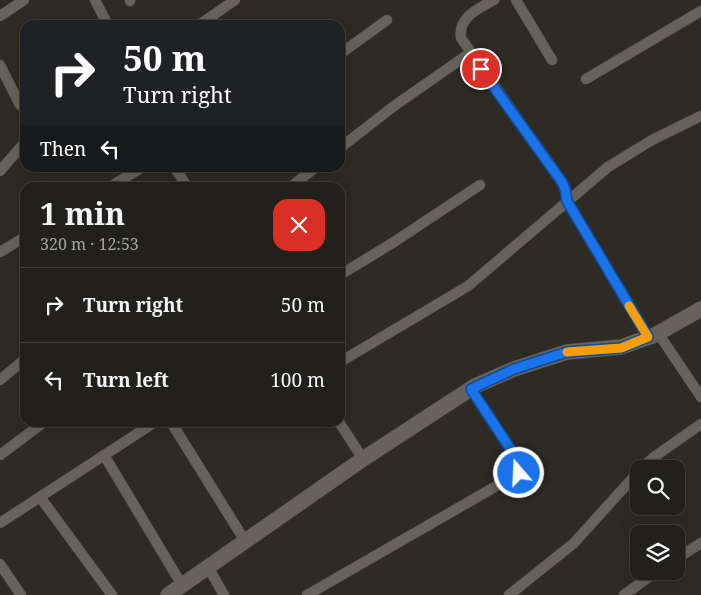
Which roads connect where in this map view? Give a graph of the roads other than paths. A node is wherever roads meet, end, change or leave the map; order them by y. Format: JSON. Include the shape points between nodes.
{"nodes":[{"id":1,"x":24,"y":0,"type":"edge"},
{"id":2,"x":95,"y":0,"type":"edge"},
{"id":3,"x":235,"y":0,"type":"edge"},
{"id":4,"x":494,"y":0,"type":"edge"},
{"id":5,"x":516,"y":0,"type":"edge"},
{"id":6,"x":701,"y":11,"type":"edge"},
{"id":7,"x":0,"y":16,"type":"edge"},
{"id":8,"x":105,"y":20,"type":"edge"},
{"id":9,"x":206,"y":20,"type":"edge"},
{"id":10,"x":387,"y":20,"type":"dead end"},
{"id":11,"x":345,"y":50,"type":"edge"},
{"id":12,"x":470,"y":53,"type":"junction"},
{"id":13,"x":552,"y":60,"type":"dead end"},
{"id":14,"x":0,"y":65,"type":"edge"},
{"id":15,"x":586,"y":79,"type":"dead end"},
{"id":16,"x":20,"y":106,"type":"dead end"},
{"id":17,"x":701,"y":116,"type":"edge"},
{"id":18,"x":345,"y":144,"type":"edge"},
{"id":19,"x":20,"y":148,"type":"edge"},
{"id":20,"x":0,"y":171,"type":"edge"},
{"id":21,"x":134,"y":172,"type":"edge"},
{"id":22,"x":310,"y":172,"type":"edge"},
{"id":23,"x":118,"y":182,"type":"edge"},
{"id":24,"x":297,"y":182,"type":"edge"},
{"id":25,"x":480,"y":185,"type":"dead end"},
{"id":26,"x":567,"y":201,"type":"junction"},
{"id":27,"x":20,"y":240,"type":"edge"},
{"id":28,"x":0,"y":252,"type":"edge"},
{"id":29,"x":345,"y":272,"type":"edge"},
{"id":30,"x":701,"y":309,"type":"edge"},
{"id":31,"x":653,"y":335,"type":"junction"},
{"id":32,"x":345,"y":359,"type":"edge"},
{"id":33,"x":20,"y":363,"type":"edge"},
{"id":34,"x":0,"y":380,"type":"edge"},
{"id":35,"x":471,"y":389,"type":"junction"},
{"id":36,"x":701,"y":396,"type":"edge"},
{"id":37,"x":701,"y":424,"type":"edge"},
{"id":38,"x":38,"y":427,"type":"edge"},
{"id":39,"x":148,"y":427,"type":"edge"},
{"id":40,"x":174,"y":427,"type":"edge"},
{"id":41,"x":342,"y":427,"type":"edge"},
{"id":42,"x":0,"y":456,"type":"edge"},
{"id":43,"x":104,"y":456,"type":"junction"},
{"id":44,"x":363,"y":459,"type":"junction"},
{"id":45,"x":651,"y":460,"type":"edge"},
{"id":46,"x":630,"y":481,"type":"edge"},
{"id":47,"x":40,"y":497,"type":"junction"},
{"id":48,"x":0,"y":523,"type":"edge"},
{"id":49,"x":245,"y":541,"type":"junction"},
{"id":50,"x":701,"y":543,"type":"edge"},
{"id":51,"x":685,"y":553,"type":"edge"},
{"id":52,"x":0,"y":564,"type":"edge"},
{"id":53,"x":208,"y":568,"type":"junction"},
{"id":54,"x":645,"y":580,"type":"edge"},
{"id":55,"x":182,"y":585,"type":"junction"},
{"id":56,"x":21,"y":595,"type":"edge"},
{"id":57,"x":112,"y":595,"type":"edge"},
{"id":58,"x":168,"y":595,"type":"edge"},
{"id":59,"x":224,"y":595,"type":"edge"},
{"id":60,"x":307,"y":595,"type":"edge"},
{"id":61,"x":509,"y":595,"type":"edge"},
{"id":62,"x":624,"y":595,"type":"edge"}],
"edges":[{"from":1,"to":7,"type":"street"},
{"from":2,"to":8,"type":"street"},
{"from":3,"to":9,"type":"street"},
{"from":4,"to":12,"type":"street","via":[[462,23],[461,38]]},
{"from":5,"to":13,"type":"street"},
{"from":6,"to":15,"type":"street"},
{"from":10,"to":11,"type":"street"},
{"from":12,"to":18,"type":"street"},
{"from":12,"to":26,"type":"street","via":[[562,182]]},
{"from":14,"to":16,"type":"street"},
{"from":17,"to":26,"type":"street","via":[[652,140],[608,167]]},
{"from":19,"to":20,"type":"street"},
{"from":21,"to":23,"type":"street"},
{"from":22,"to":24,"type":"street"},
{"from":25,"to":29,"type":"street"},
{"from":26,"to":31,"type":"street"},
{"from":26,"to":32,"type":"street","via":[[468,286]]},
{"from":27,"to":28,"type":"street"},
{"from":30,"to":31,"type":"street"},
{"from":31,"to":35,"type":"street","via":[[621,348],[567,352],[514,369]]},
{"from":31,"to":36,"type":"street"},
{"from":33,"to":34,"type":"street"},
{"from":35,"to":44,"type":"street"},
{"from":35,"to":60,"type":"street","via":[[521,465],[519,473]]},
{"from":37,"to":45,"type":"street"},
{"from":38,"to":42,"type":"street"},
{"from":39,"to":43,"type":"street"},
{"from":40,"to":49,"type":"street"},
{"from":41,"to":44,"type":"street"},
{"from":43,"to":47,"type":"street"},
{"from":43,"to":55,"type":"street"},
{"from":44,"to":49,"type":"street"},
{"from":46,"to":61,"type":"street","via":[[574,542]]},
{"from":47,"to":48,"type":"street"},
{"from":47,"to":57,"type":"street"},
{"from":49,"to":53,"type":"street"},
{"from":50,"to":51,"type":"street"},
{"from":52,"to":56,"type":"street"},
{"from":53,"to":55,"type":"street"},
{"from":53,"to":59,"type":"street"},
{"from":54,"to":62,"type":"street"},
{"from":55,"to":58,"type":"street"}]}
